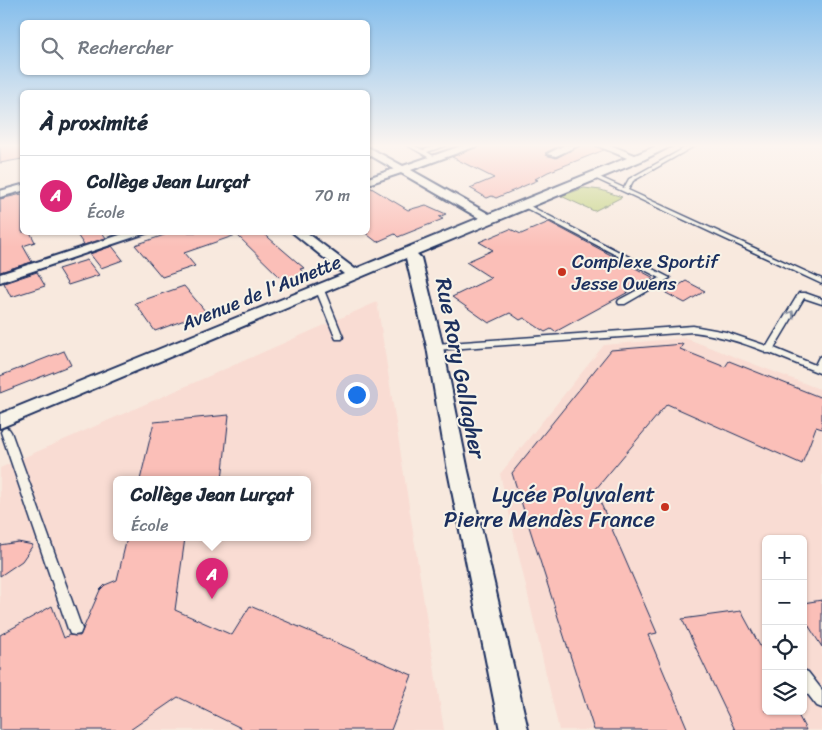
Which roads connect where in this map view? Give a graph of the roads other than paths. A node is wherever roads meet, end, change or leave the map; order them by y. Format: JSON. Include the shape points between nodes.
{"nodes":[{"id":1,"x":418,"y":179,"type":"edge"},
{"id":2,"x":585,"y":179,"type":"edge"},
{"id":3,"x":600,"y":179,"type":"edge"},
{"id":4,"x":633,"y":179,"type":"edge"},
{"id":5,"x":20,"y":189,"type":"edge"},
{"id":6,"x":626,"y":191,"type":"junction"},
{"id":7,"x":0,"y":194,"type":"edge"},
{"id":8,"x":522,"y":204,"type":"junction"},
{"id":9,"x":487,"y":218,"type":"junction"},
{"id":10,"x":134,"y":235,"type":"edge"},
{"id":11,"x":302,"y":235,"type":"edge"},
{"id":12,"x":408,"y":252,"type":"junction"},
{"id":13,"x":354,"y":275,"type":"junction"},
{"id":14,"x":0,"y":278,"type":"edge"},
{"id":15,"x":822,"y":282,"type":"edge"},
{"id":16,"x":320,"y":290,"type":"junction"},
{"id":17,"x":622,"y":302,"type":"dead end"},
{"id":18,"x":822,"y":302,"type":"edge"},
{"id":19,"x":339,"y":337,"type":"dead end"},
{"id":20,"x":435,"y":348,"type":"junction"},
{"id":21,"x":768,"y":350,"type":"junction"},
{"id":22,"x":822,"y":358,"type":"edge"},
{"id":23,"x":820,"y":370,"type":"edge"},
{"id":24,"x":2,"y":427,"type":"edge"},
{"id":25,"x":75,"y":629,"type":"dead end"},
{"id":26,"x":807,"y":681,"type":"edge"},
{"id":27,"x":822,"y":701,"type":"edge"},
{"id":28,"x":514,"y":730,"type":"edge"}],
"edges":[{"from":1,"to":9,"type":"street"},
{"from":2,"to":8,"type":"street","name":"Avenue de l'Aunette"},
{"from":3,"to":6,"type":"lane"},
{"from":4,"to":6,"type":"lane"},
{"from":5,"to":7,"type":"street"},
{"from":6,"to":15,"type":"lane"},
{"from":8,"to":9,"type":"street","name":"Avenue de l'Aunette"},
{"from":8,"to":17,"type":"lane","via":[[666,278]]},
{"from":9,"to":12,"type":"street","name":"Avenue de l'Aunette"},
{"from":10,"to":14,"type":"street"},
{"from":11,"to":13,"type":"street"},
{"from":12,"to":13,"type":"street","name":"Avenue de l'Aunette"},
{"from":12,"to":20,"type":"street","name":"Rue Rory Gallagher","via":[[414,258]]},
{"from":13,"to":16,"type":"street","name":"Avenue de l'Aunette"},
{"from":16,"to":19,"type":"lane"},
{"from":16,"to":24,"type":"street","name":"Avenue de l'Aunette"},
{"from":21,"to":18,"type":"lane","one_way":true,"via":[[802,295]]},
{"from":20,"to":21,"type":"lane","via":[[693,329],[714,331]]},
{"from":20,"to":28,"type":"street","name":"Rue Rory Gallagher"},
{"from":21,"to":23,"type":"lane"},
{"from":22,"to":23,"type":"lane"},
{"from":24,"to":25,"type":"lane"},
{"from":26,"to":27,"type":"lane"}]}
